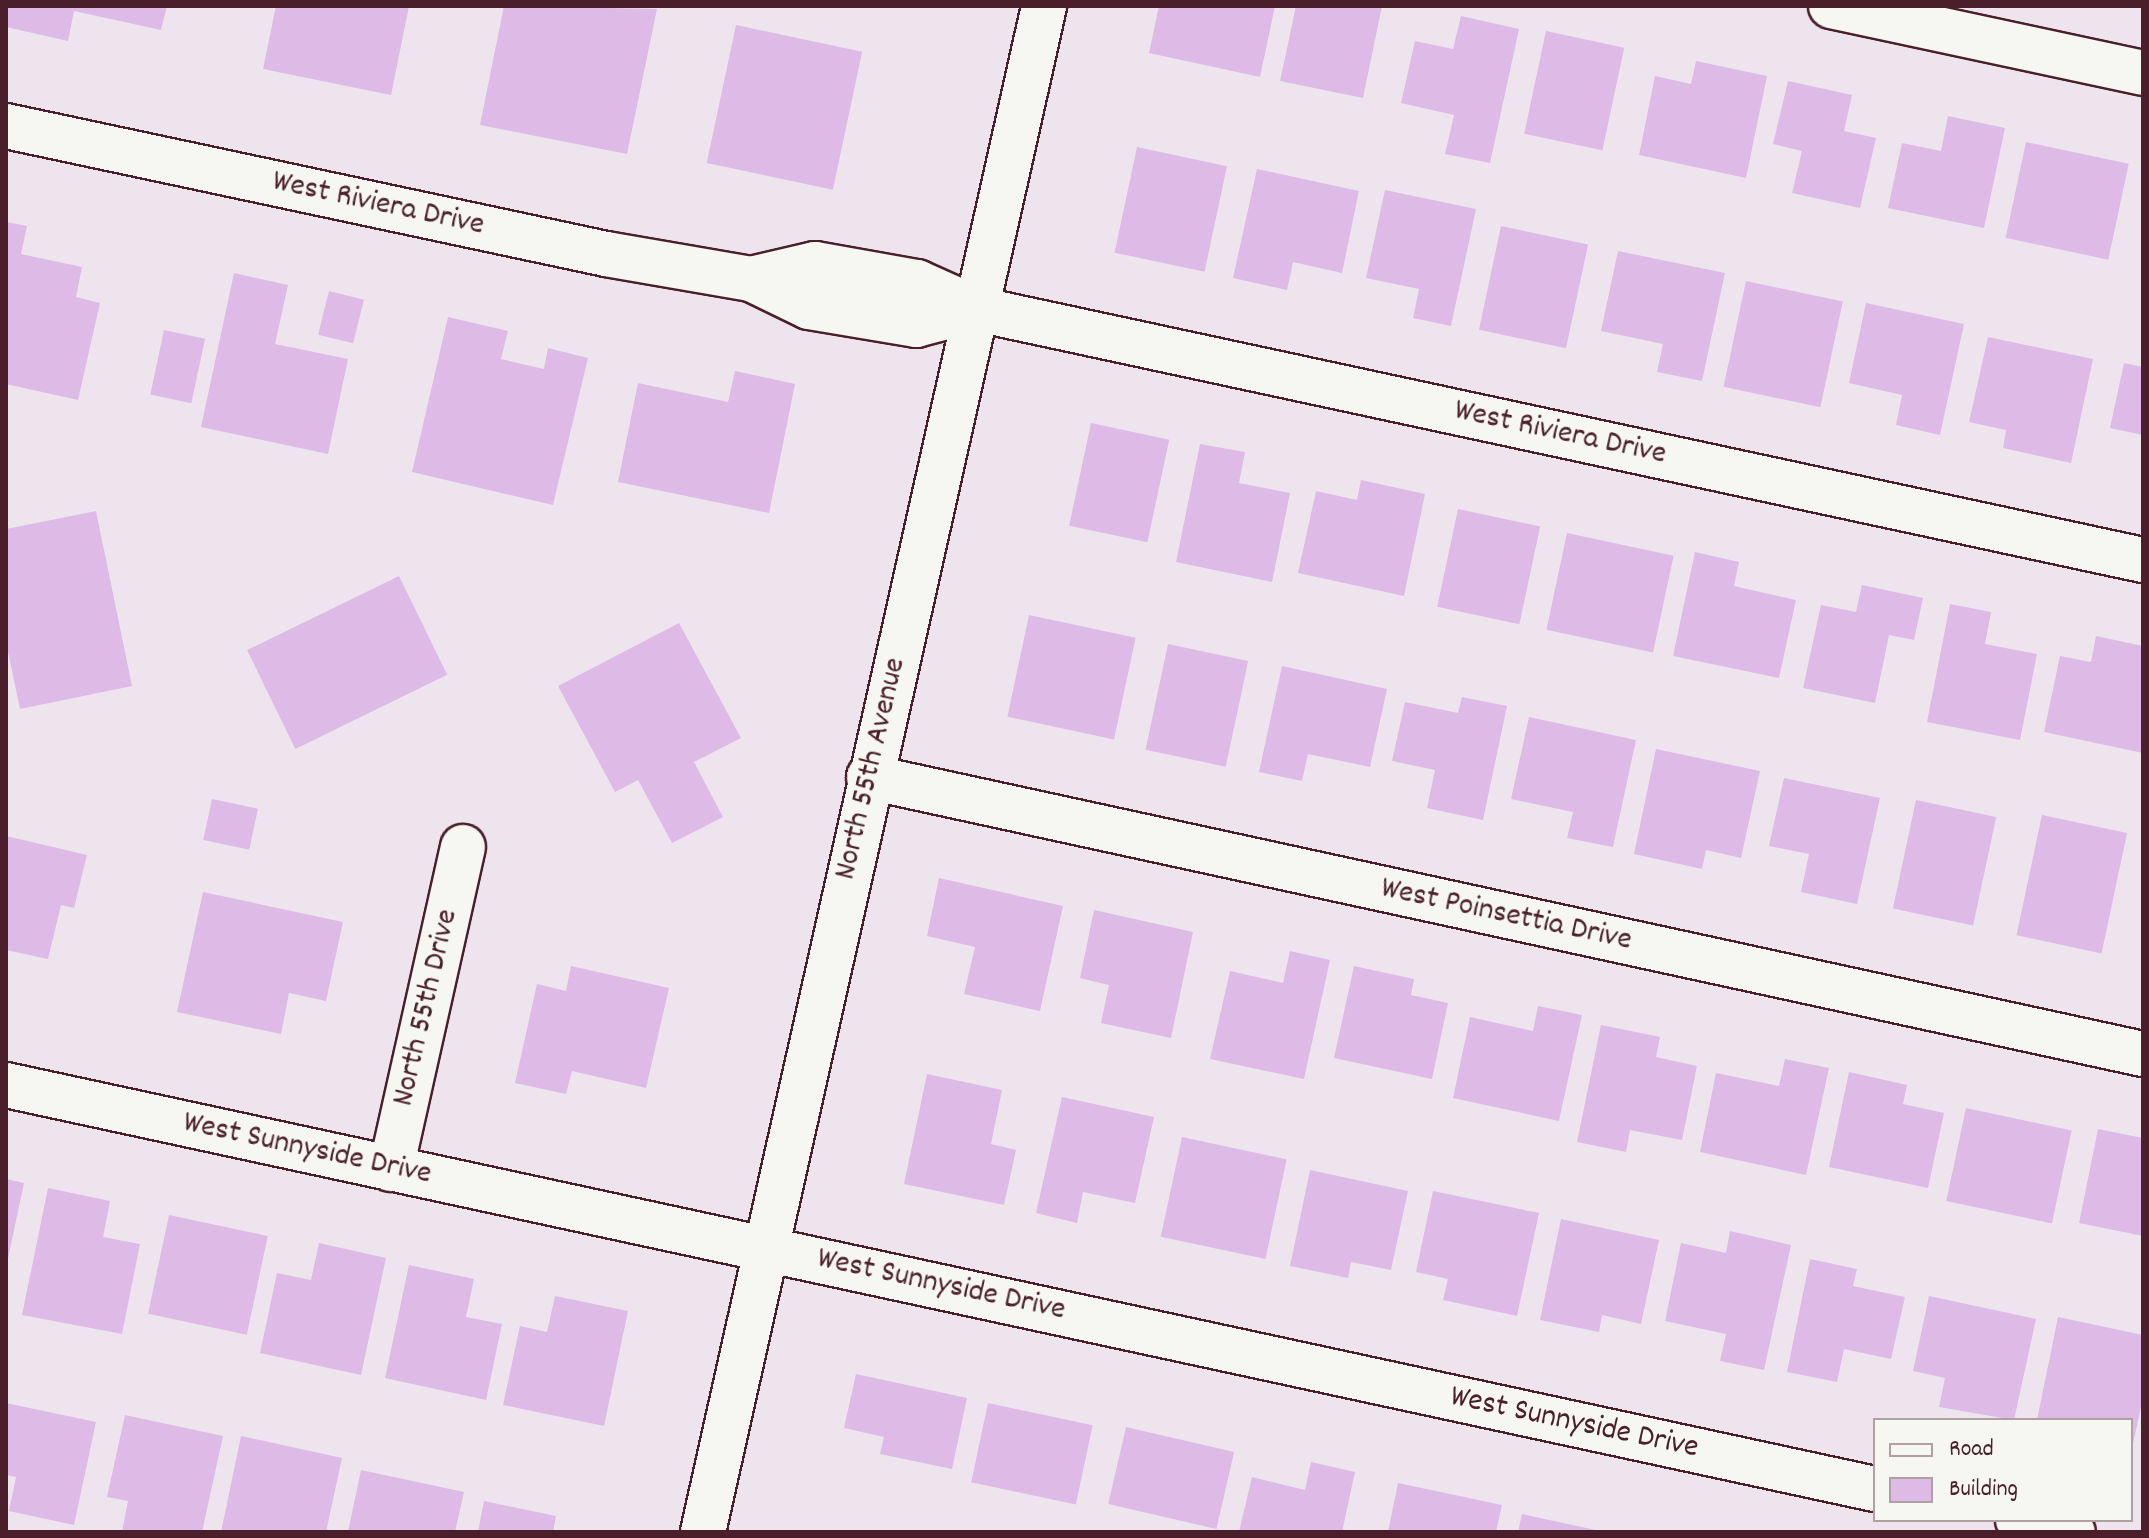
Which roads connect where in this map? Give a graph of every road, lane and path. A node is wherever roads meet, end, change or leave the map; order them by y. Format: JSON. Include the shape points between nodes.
{"nodes":[{"id":1,"x":1044,"y":6,"type":"edge"},
{"id":2,"x":1831,"y":6,"type":"edge"},
{"id":3,"x":2143,"y":73,"type":"edge"},
{"id":4,"x":6,"y":126,"type":"edge"},
{"id":5,"x":977,"y":309,"type":"junction"},
{"id":6,"x":2143,"y":560,"type":"edge"},
{"id":7,"x":869,"y":777,"type":"junction"},
{"id":8,"x":463,"y":847,"type":"dead end"},
{"id":9,"x":2143,"y":1054,"type":"edge"},
{"id":10,"x":6,"y":1085,"type":"edge"},
{"id":11,"x":391,"y":1169,"type":"junction"},
{"id":12,"x":766,"y":1248,"type":"junction"},
{"id":13,"x":1873,"y":1489,"type":"edge"},
{"id":14,"x":2027,"y":1522,"type":"edge"},
{"id":15,"x":703,"y":1532,"type":"edge"},
{"id":16,"x":2073,"y":1532,"type":"edge"}],
"edges":[{"from":1,"to":5,"type":"street","name":"North 55th Avenue"},
{"from":2,"to":3,"type":"street"},
{"from":4,"to":5,"type":"street","name":"West Riviera Drive","via":[[606,254],[751,279],[809,307],[916,325]]},
{"from":5,"to":6,"type":"street","name":"West Riviera Drive"},
{"from":5,"to":7,"type":"street","name":"North 55th Avenue"},
{"from":7,"to":9,"type":"street","name":"West Poinsettia Drive"},
{"from":7,"to":12,"type":"street","name":"North 55th Avenue"},
{"from":8,"to":11,"type":"street","name":"North 55th Drive"},
{"from":10,"to":11,"type":"street","name":"West Sunnyside Drive"},
{"from":11,"to":12,"type":"street","name":"West Sunnyside Drive"},
{"from":12,"to":13,"type":"street","name":"West Sunnyside Drive"},
{"from":12,"to":15,"type":"street","name":"North 55th Avenue"},
{"from":14,"to":16,"type":"street"}]}
